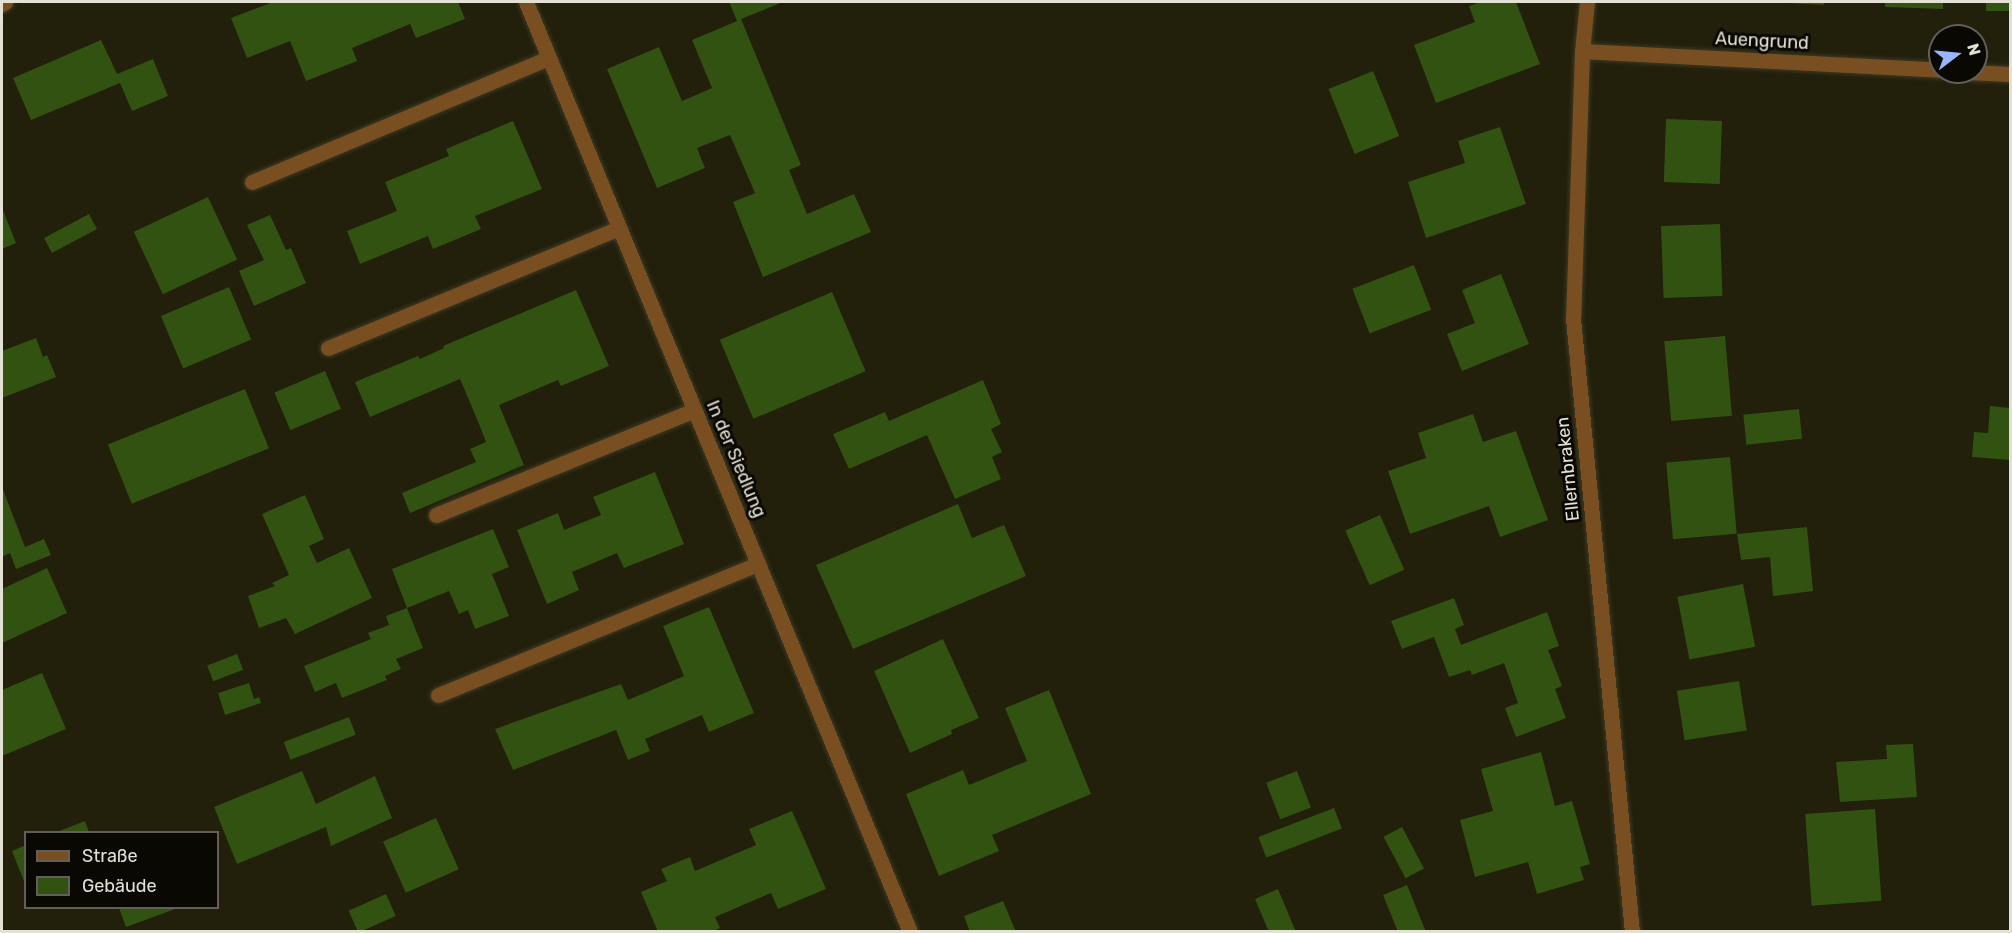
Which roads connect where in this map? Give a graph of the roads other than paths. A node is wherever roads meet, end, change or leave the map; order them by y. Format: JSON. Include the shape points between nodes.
{"nodes":[{"id":1,"x":526,"y":2,"type":"edge"},
{"id":2,"x":1587,"y":2,"type":"edge"},
{"id":3,"x":1582,"y":51,"type":"junction"},
{"id":4,"x":549,"y":58,"type":"junction"},
{"id":5,"x":1928,"y":69,"type":"edge"},
{"id":6,"x":1988,"y":73,"type":"edge"},
{"id":7,"x":2010,"y":74,"type":"edge"},
{"id":8,"x":252,"y":182,"type":"dead end"},
{"id":9,"x":619,"y":228,"type":"junction"},
{"id":10,"x":328,"y":348,"type":"dead end"},
{"id":11,"x":695,"y":410,"type":"junction"},
{"id":12,"x":436,"y":515,"type":"dead end"},
{"id":13,"x":759,"y":564,"type":"junction"},
{"id":14,"x":438,"y":695,"type":"dead end"},
{"id":15,"x":910,"y":932,"type":"edge"},
{"id":16,"x":1632,"y":932,"type":"edge"}],
"edges":[{"from":1,"to":4,"type":"street","name":"In der Siedlung"},
{"from":2,"to":3,"type":"street","name":"Ellernbraken"},
{"from":3,"to":5,"type":"street","name":"Auengrund"},
{"from":3,"to":16,"type":"street","name":"Ellernbraken","via":[[1573,318]]},
{"from":4,"to":8,"type":"street"},
{"from":4,"to":9,"type":"street","name":"In der Siedlung"},
{"from":6,"to":7,"type":"street"},
{"from":9,"to":10,"type":"street"},
{"from":9,"to":11,"type":"street","name":"In der Siedlung"},
{"from":11,"to":12,"type":"street"},
{"from":11,"to":13,"type":"street","name":"In der Siedlung"},
{"from":13,"to":14,"type":"street"},
{"from":13,"to":15,"type":"street","name":"In der Siedlung"}]}
